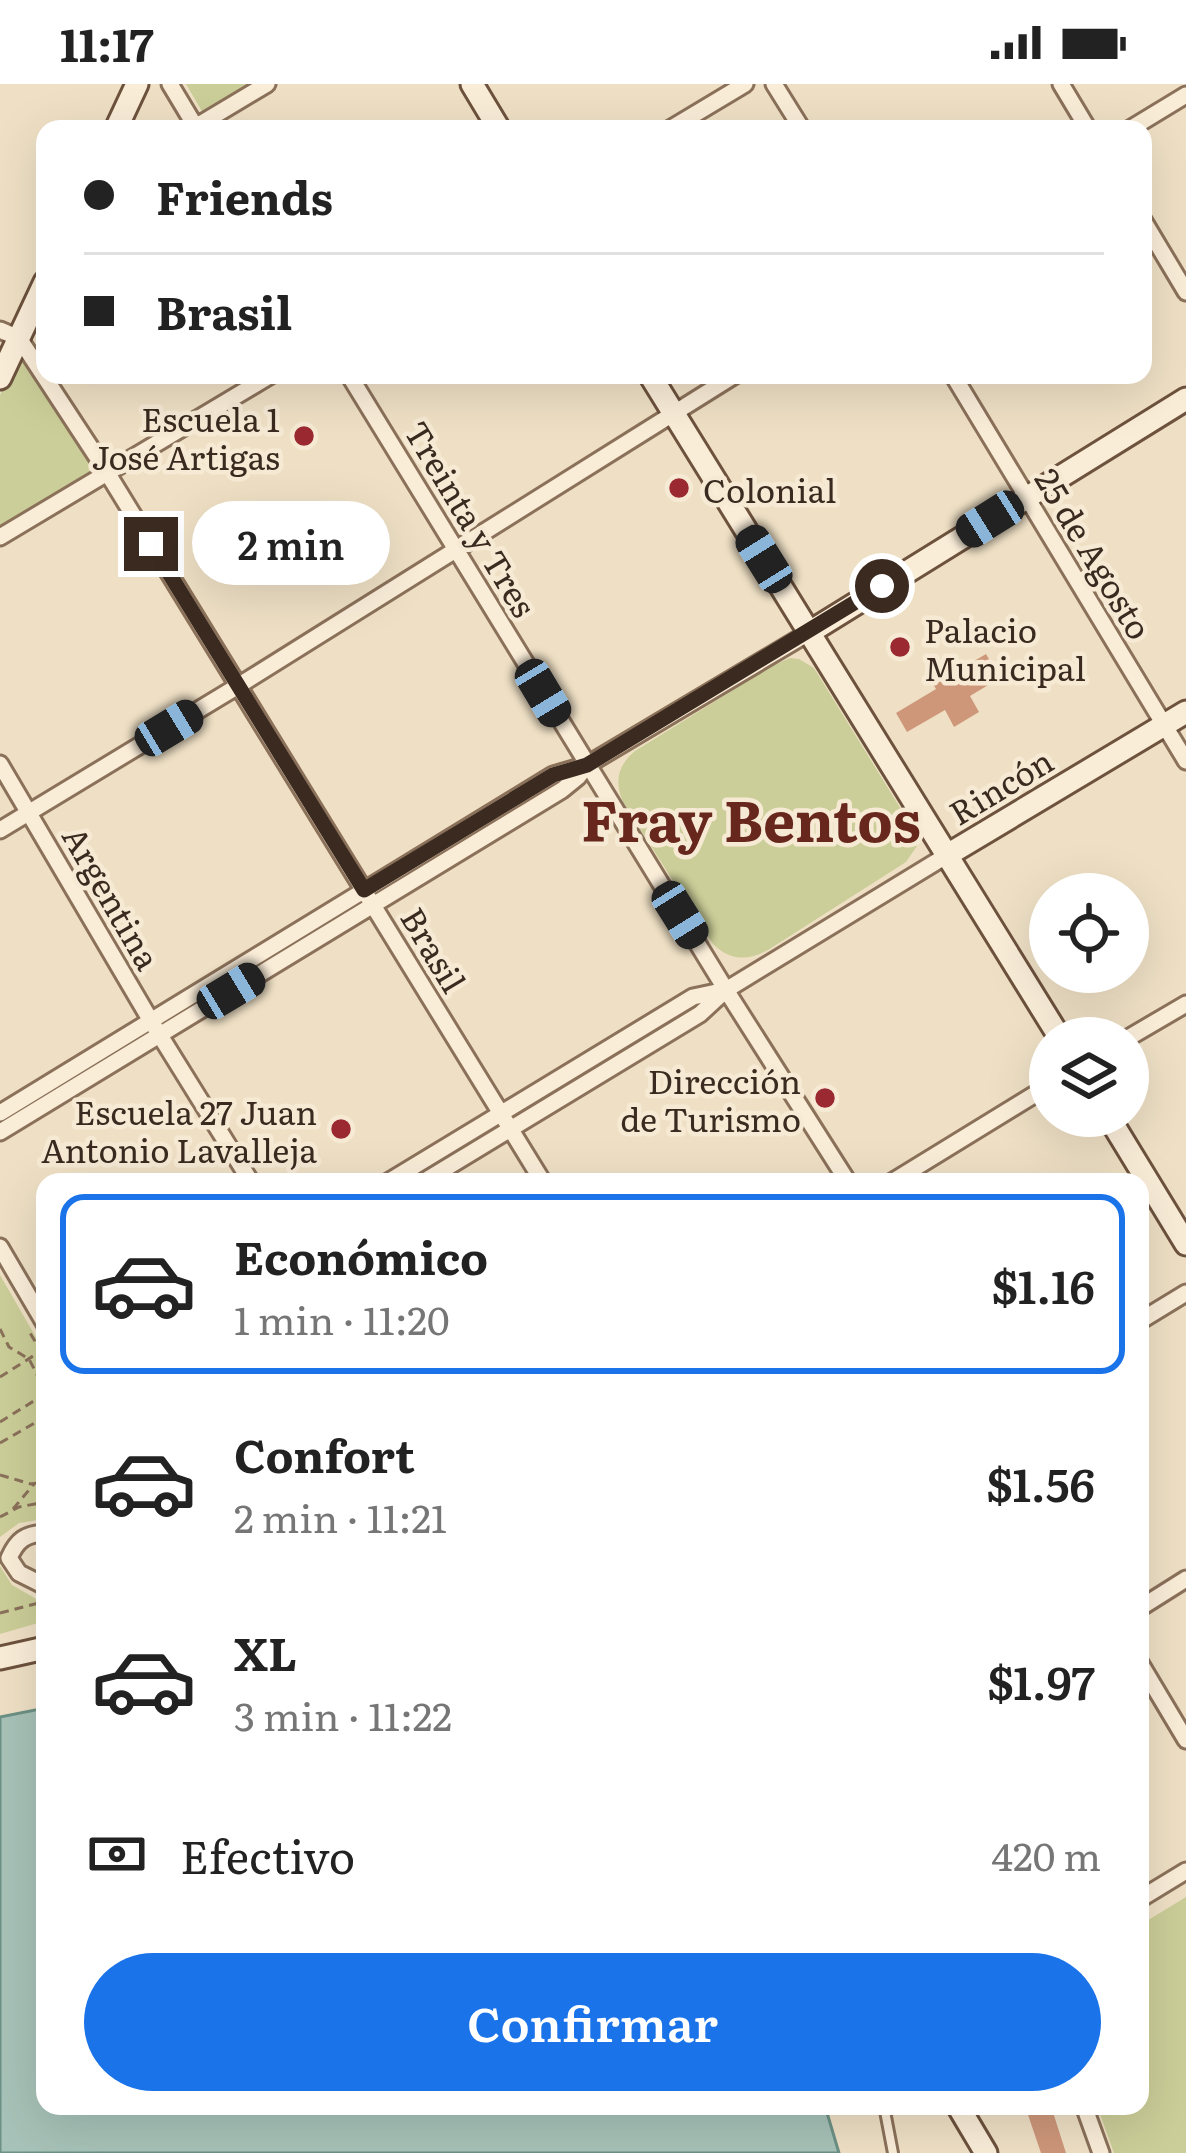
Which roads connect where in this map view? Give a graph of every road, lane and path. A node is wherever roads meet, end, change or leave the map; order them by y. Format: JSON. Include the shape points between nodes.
{"nodes":[{"id":1,"x":137,"y":84,"type":"edge"},
{"id":2,"x":170,"y":84,"type":"edge"},
{"id":3,"x":267,"y":84,"type":"edge"},
{"id":4,"x":472,"y":84,"type":"edge"},
{"id":5,"x":745,"y":84,"type":"edge"},
{"id":6,"x":774,"y":84,"type":"edge"},
{"id":7,"x":1061,"y":84,"type":"edge"},
{"id":8,"x":1186,"y":95,"type":"edge"},
{"id":9,"x":120,"y":120,"type":"edge"},
{"id":10,"x":190,"y":120,"type":"edge"},
{"id":11,"x":208,"y":120,"type":"edge"},
{"id":12,"x":494,"y":120,"type":"edge"},
{"id":13,"x":685,"y":120,"type":"edge"},
{"id":14,"x":796,"y":120,"type":"edge"},
{"id":15,"x":1083,"y":120,"type":"edge"},
{"id":16,"x":1145,"y":120,"type":"edge"},
{"id":17,"x":1152,"y":235,"type":"edge"},
{"id":18,"x":1186,"y":292,"type":"edge"},
{"id":19,"x":36,"y":295,"type":"edge"},
{"id":20,"x":10,"y":334,"type":"edge"},
{"id":21,"x":36,"y":371,"type":"edge"},
{"id":22,"x":0,"y":379,"type":"edge"},
{"id":23,"x":45,"y":384,"type":"edge"},
{"id":24,"x":256,"y":384,"type":"edge"},
{"id":25,"x":355,"y":384,"type":"edge"},
{"id":26,"x":656,"y":384,"type":"edge"},
{"id":27,"x":721,"y":384,"type":"edge"},
{"id":28,"x":958,"y":384,"type":"edge"},
{"id":29,"x":1186,"y":399,"type":"edge"},
{"id":30,"x":674,"y":413,"type":"junction"},
{"id":31,"x":108,"y":474,"type":"junction"},
{"id":32,"x":1026,"y":496,"type":"junction"},
{"id":33,"x":0,"y":537,"type":"edge"},
{"id":34,"x":455,"y":548,"type":"junction"},
{"id":35,"x":810,"y":632,"type":"junction"},
{"id":36,"x":238,"y":686,"type":"junction"},
{"id":37,"x":1186,"y":712,"type":"edge"},
{"id":38,"x":1164,"y":725,"type":"junction"},
{"id":39,"x":1186,"y":761,"type":"edge"},
{"id":40,"x":0,"y":764,"type":"edge"},
{"id":41,"x":587,"y":765,"type":"junction"},
{"id":42,"x":29,"y":812,"type":"junction"},
{"id":43,"x":0,"y":830,"type":"edge"},
{"id":44,"x":949,"y":854,"type":"junction"},
{"id":45,"x":369,"y":897,"type":"junction"},
{"id":46,"x":726,"y":990,"type":"junction"},
{"id":47,"x":1186,"y":1004,"type":"edge"},
{"id":48,"x":1047,"y":1017,"type":"edge"},
{"id":49,"x":1149,"y":1026,"type":"edge"},
{"id":50,"x":155,"y":1028,"type":"junction"},
{"id":51,"x":1029,"y":1098,"type":"edge"},
{"id":52,"x":0,"y":1113,"type":"edge"},
{"id":53,"x":505,"y":1121,"type":"junction"},
{"id":54,"x":0,"y":1132,"type":"edge"},
{"id":55,"x":1121,"y":1137,"type":"edge"},
{"id":56,"x":245,"y":1173,"type":"edge"},
{"id":57,"x":405,"y":1173,"type":"edge"},
{"id":58,"x":435,"y":1173,"type":"edge"},
{"id":59,"x":537,"y":1173,"type":"edge"},
{"id":60,"x":842,"y":1173,"type":"edge"},
{"id":61,"x":907,"y":1173,"type":"edge"},
{"id":62,"x":1143,"y":1173,"type":"edge"},
{"id":63,"x":1149,"y":1183,"type":"edge"},
{"id":64,"x":1186,"y":1244,"type":"edge"},
{"id":65,"x":0,"y":1247,"type":"edge"},
{"id":66,"x":1186,"y":1293,"type":"edge"},
{"id":67,"x":1149,"y":1316,"type":"edge"},
{"id":68,"x":36,"y":1325,"type":"edge"},
{"id":69,"x":0,"y":1329,"type":"edge"},
{"id":70,"x":36,"y":1354,"type":"edge"},
{"id":71,"x":28,"y":1359,"type":"junction"},
{"id":72,"x":36,"y":1375,"type":"edge"},
{"id":73,"x":0,"y":1377,"type":"edge"},
{"id":74,"x":36,"y":1398,"type":"edge"},
{"id":75,"x":0,"y":1422,"type":"edge"},
{"id":76,"x":36,"y":1422,"type":"edge"},
{"id":77,"x":0,"y":1443,"type":"edge"},
{"id":78,"x":0,"y":1475,"type":"edge"},
{"id":79,"x":36,"y":1483,"type":"joint"},
{"id":80,"x":36,"y":1504,"type":"edge"},
{"id":81,"x":12,"y":1511,"type":"junction"},
{"id":82,"x":0,"y":1517,"type":"edge"},
{"id":83,"x":36,"y":1534,"type":"edge"},
{"id":84,"x":1186,"y":1579,"type":"edge"},
{"id":85,"x":36,"y":1581,"type":"edge"},
{"id":86,"x":1149,"y":1602,"type":"edge"},
{"id":87,"x":36,"y":1603,"type":"edge"},
{"id":88,"x":0,"y":1613,"type":"edge"},
{"id":89,"x":36,"y":1650,"type":"edge"},
{"id":90,"x":0,"y":1658,"type":"edge"},
{"id":91,"x":1149,"y":1678,"type":"edge"},
{"id":92,"x":1186,"y":1740,"type":"edge"},
{"id":93,"x":1186,"y":1871,"type":"edge"},
{"id":94,"x":1149,"y":1894,"type":"edge"},
{"id":95,"x":886,"y":2115,"type":"edge"},
{"id":96,"x":963,"y":2115,"type":"edge"},
{"id":97,"x":1087,"y":2115,"type":"edge"},
{"id":98,"x":893,"y":2153,"type":"edge"},
{"id":99,"x":986,"y":2153,"type":"edge"},
{"id":100,"x":1101,"y":2153,"type":"edge"}],
"edges":[{"from":1,"to":9,"type":"street"},
{"from":2,"to":10,"type":"street"},
{"from":3,"to":11,"type":"street"},
{"from":4,"to":12,"type":"street"},
{"from":5,"to":13,"type":"street"},
{"from":6,"to":14,"type":"street"},
{"from":7,"to":15,"type":"street"},
{"from":8,"to":16,"type":"street"},
{"from":17,"to":18,"type":"street"},
{"from":19,"to":20,"type":"street"},
{"from":20,"to":21,"type":"street","name":"Brasil"},
{"from":20,"to":22,"type":"street"},
{"from":23,"to":31,"type":"street","name":"Brasil"},
{"from":24,"to":31,"type":"street"},
{"from":25,"to":34,"type":"street","name":"Treinta y Tres"},
{"from":26,"to":30,"type":"street"},
{"from":27,"to":30,"type":"street"},
{"from":28,"to":32,"type":"street","name":"25 de Agosto"},
{"from":29,"to":32,"type":"street"},
{"from":30,"to":34,"type":"street"},
{"from":30,"to":35,"type":"street"},
{"from":31,"to":33,"type":"street"},
{"from":31,"to":36,"type":"street","name":"Brasil"},
{"from":32,"to":35,"type":"street"},
{"from":32,"to":38,"type":"street","name":"25 de Agosto"},
{"from":34,"to":36,"type":"street"},
{"from":34,"to":41,"type":"street","name":"Treinta y Tres"},
{"from":35,"to":41,"type":"street"},
{"from":35,"to":44,"type":"street"},
{"from":36,"to":42,"type":"street"},
{"from":36,"to":45,"type":"street","name":"Brasil"},
{"from":37,"to":38,"type":"street","name":"Rincón"},
{"from":38,"to":39,"type":"street","name":"25 de Agosto"},
{"from":38,"to":44,"type":"street","name":"Rincón"},
{"from":40,"to":42,"type":"street","name":"Argentina"},
{"from":41,"to":45,"type":"street","via":[[562,790]]},
{"from":41,"to":46,"type":"street","name":"Treinta y Tres"},
{"from":42,"to":43,"type":"street"},
{"from":42,"to":50,"type":"street","name":"Argentina"},
{"from":44,"to":46,"type":"street","name":"Rincón"},
{"from":44,"to":48,"type":"street"},
{"from":45,"to":50,"type":"street"},
{"from":45,"to":53,"type":"street","name":"Brasil"},
{"from":46,"to":53,"type":"street","name":"Rincón","via":[[693,998]]},
{"from":46,"to":60,"type":"street","name":"Treinta y Tres"},
{"from":47,"to":49,"type":"street"},
{"from":50,"to":52,"type":"street"},
{"from":50,"to":54,"type":"street"},
{"from":50,"to":56,"type":"street","name":"Argentina"},
{"from":51,"to":61,"type":"street"},
{"from":53,"to":57,"type":"street","name":"Rincón"},
{"from":53,"to":58,"type":"street","name":"Rincón"},
{"from":53,"to":59,"type":"street","name":"Brasil"},
{"from":55,"to":62,"type":"street"},
{"from":63,"to":64,"type":"street"},
{"from":65,"to":68,"type":"street"},
{"from":66,"to":67,"type":"street"},
{"from":69,"to":71,"type":"path"},
{"from":70,"to":71,"type":"path"},
{"from":71,"to":72,"type":"path"},
{"from":71,"to":73,"type":"path"},
{"from":74,"to":75,"type":"path"},
{"from":76,"to":77,"type":"path"},
{"from":78,"to":79,"type":"path"},
{"from":79,"to":81,"type":"path"},
{"from":80,"to":81,"type":"path"},
{"from":81,"to":82,"type":"path"},
{"from":83,"to":85,"type":"street","via":[[16,1543],[9,1558]]},
{"from":84,"to":86,"type":"street"},
{"from":87,"to":88,"type":"path"},
{"from":89,"to":90,"type":"street"},
{"from":91,"to":92,"type":"street"},
{"from":93,"to":94,"type":"street"},
{"from":95,"to":98,"type":"lane"},
{"from":96,"to":99,"type":"street"},
{"from":97,"to":100,"type":"street"}]}
